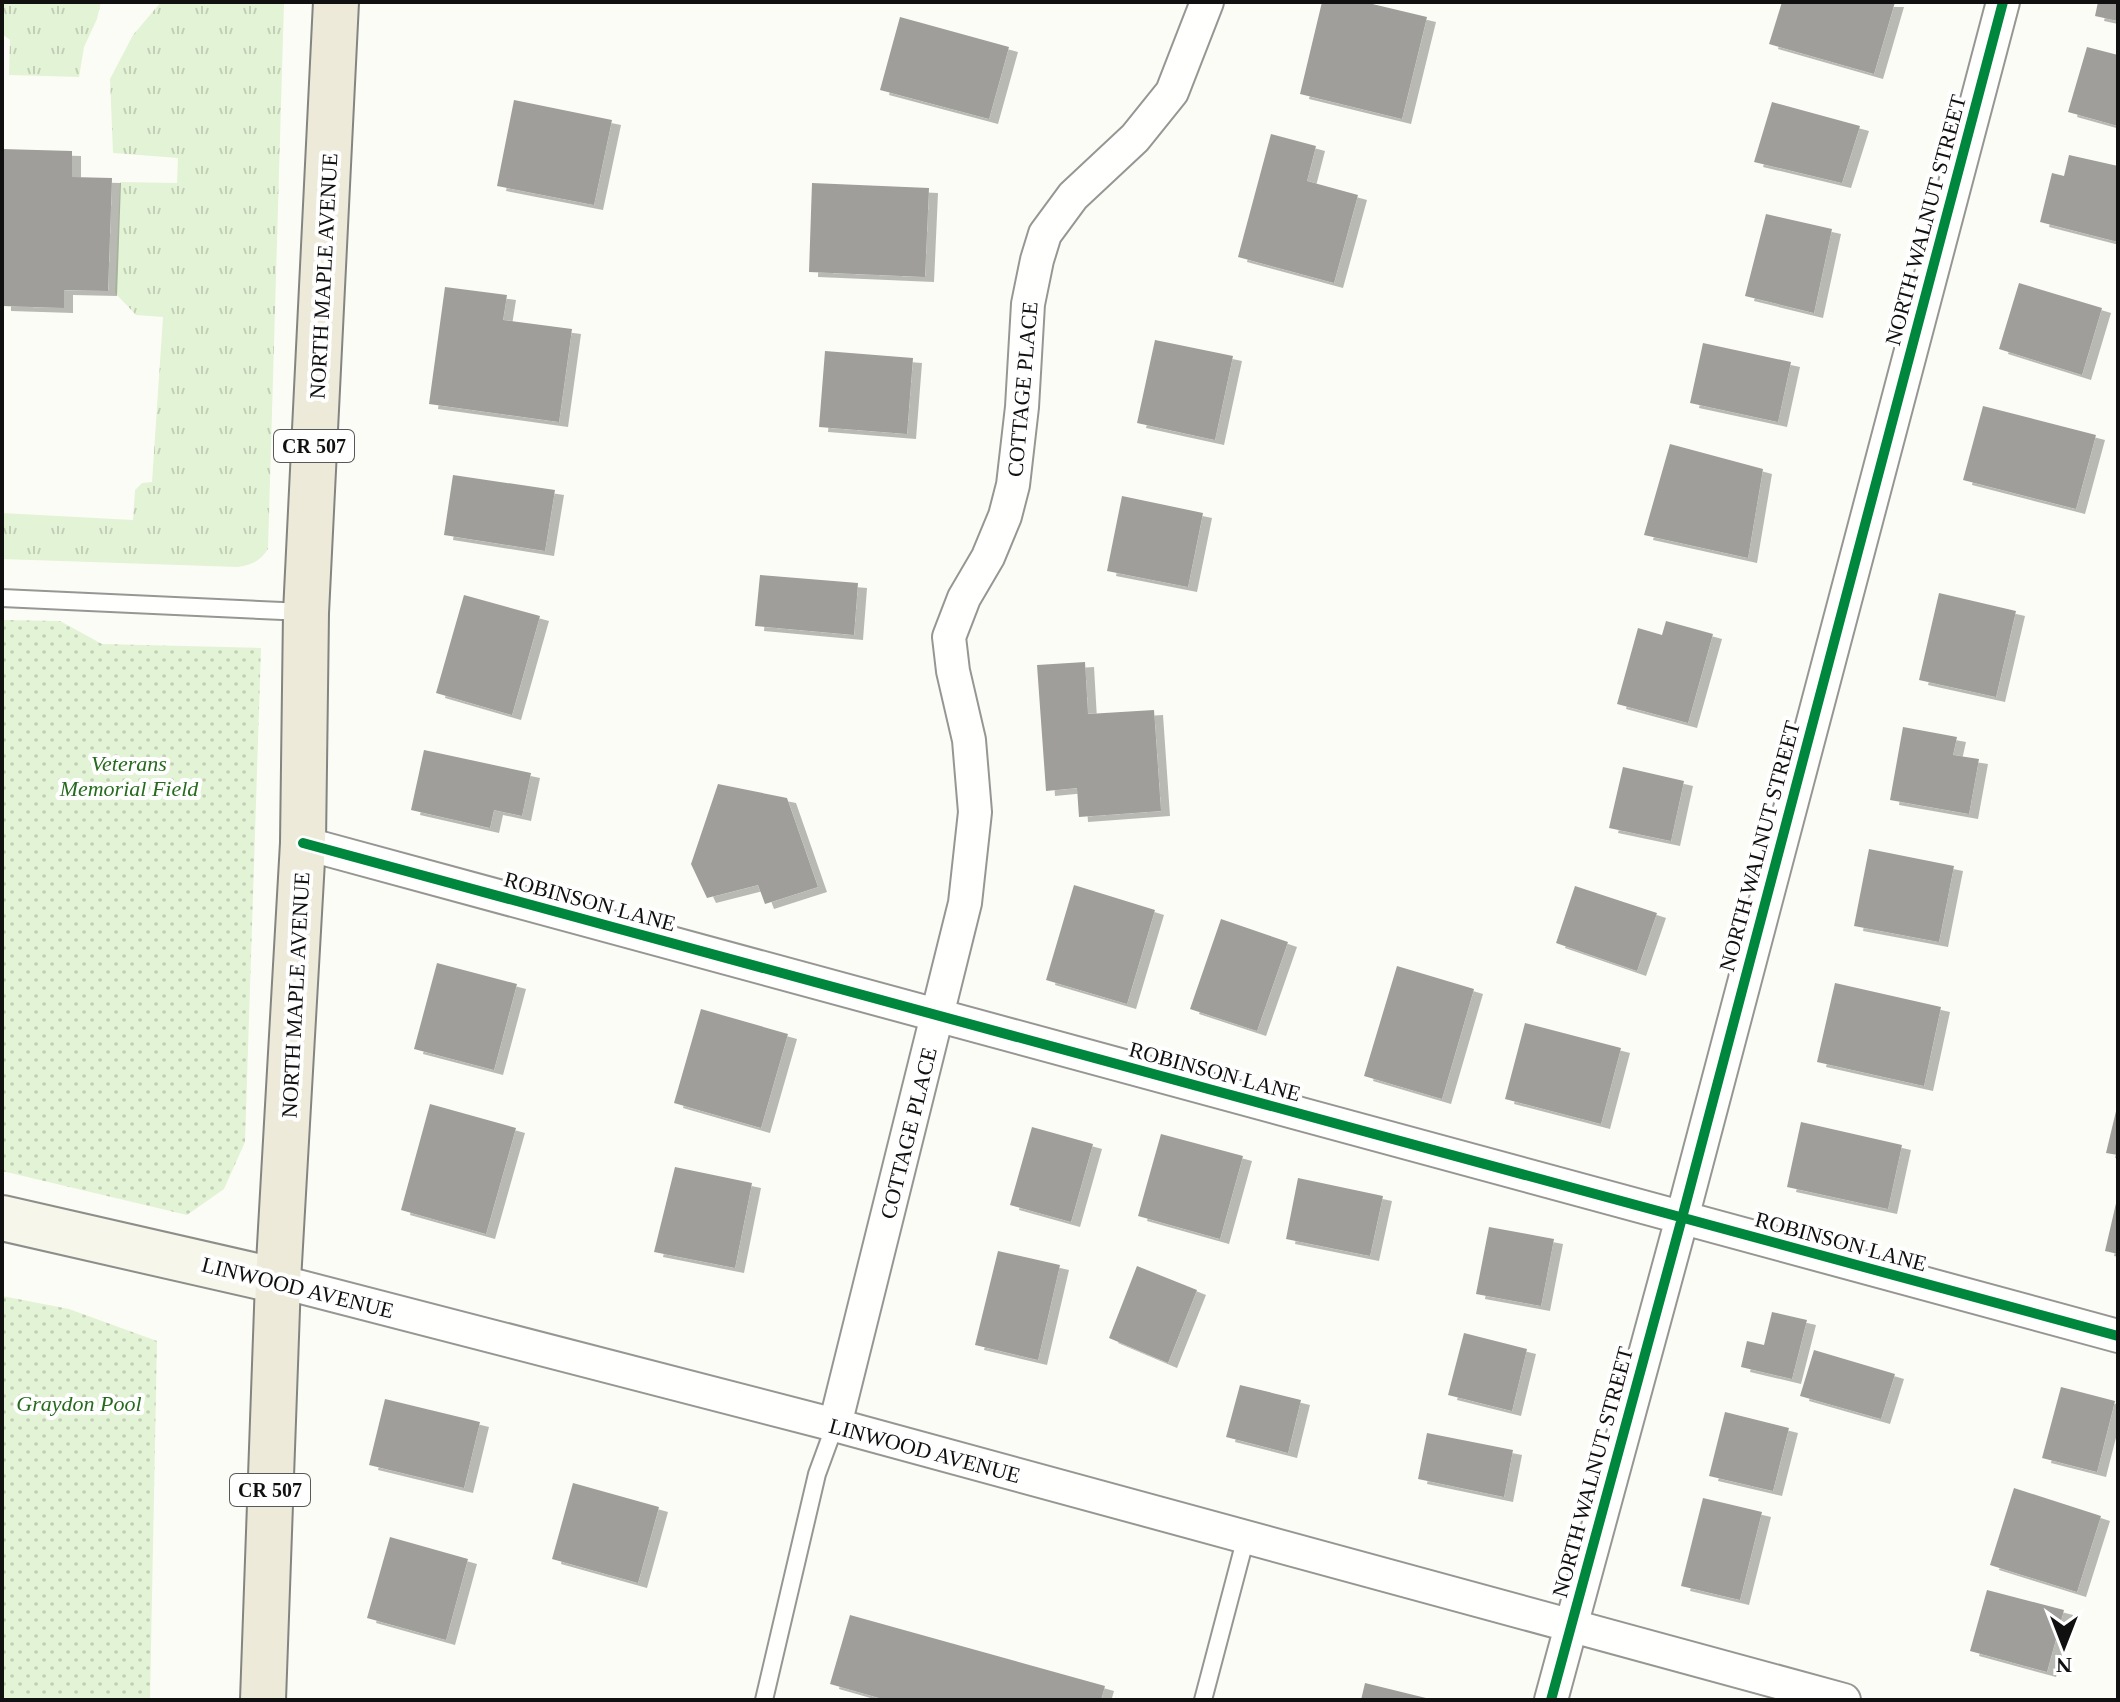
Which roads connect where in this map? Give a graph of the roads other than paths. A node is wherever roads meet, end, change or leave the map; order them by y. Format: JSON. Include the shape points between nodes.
{"nodes":[{"id":1,"x":336,"y":2,"type":"edge"},
{"id":2,"x":1207,"y":2,"type":"edge"},
{"id":3,"x":2003,"y":2,"type":"edge"},
{"id":4,"x":2,"y":598,"type":"edge"},
{"id":5,"x":306,"y":613,"type":"junction"},
{"id":6,"x":303,"y":843,"type":"junction"},
{"id":7,"x":937,"y":1017,"type":"junction"},
{"id":8,"x":2,"y":1218,"type":"edge"},
{"id":9,"x":1682,"y":1218,"type":"junction"},
{"id":10,"x":278,"y":1281,"type":"junction"},
{"id":11,"x":2118,"y":1336,"type":"edge"},
{"id":12,"x":835,"y":1425,"type":"junction"},
{"id":13,"x":1246,"y":1537,"type":"junction"},
{"id":14,"x":1571,"y":1626,"type":"junction"},
{"id":15,"x":263,"y":1700,"type":"edge"},
{"id":16,"x":764,"y":1700,"type":"edge"},
{"id":17,"x":1203,"y":1700,"type":"edge"},
{"id":18,"x":1551,"y":1700,"type":"edge"},
{"id":19,"x":1844,"y":1700,"type":"edge"}],
"edges":[{"from":1,"to":5,"type":"main road","name":"NORTH MAPLE AVENUE","number":"CR 507"},
{"from":2,"to":7,"type":"street","name":"COTTAGE PLACE","via":[[1172,92],[1135,138],[1073,196],[1045,234],[1037,260],[1028,304],[1013,485],[988,557],[949,637],[969,740],[975,812],[965,903]]},
{"from":3,"to":9,"type":"street","name":"NORTH WALNUT STREET"},
{"from":4,"to":5,"type":"lane"},
{"from":5,"to":6,"type":"main road","name":"NORTH MAPLE AVENUE","number":"CR 507"},
{"from":6,"to":7,"type":"street","name":"ROBINSON LANE"},
{"from":6,"to":10,"type":"main road","name":"NORTH MAPLE AVENUE","number":"CR 507"},
{"from":7,"to":9,"type":"street","name":"ROBINSON LANE"},
{"from":7,"to":12,"type":"street","name":"COTTAGE PLACE"},
{"from":8,"to":10,"type":"main road","name":"LINWOOD AVENUE"},
{"from":9,"to":11,"type":"street","name":"ROBINSON LANE"},
{"from":9,"to":14,"type":"street","name":"NORTH WALNUT STREET"},
{"from":10,"to":12,"type":"street","name":"LINWOOD AVENUE"},
{"from":10,"to":15,"type":"main road","name":"NORTH MAPLE AVENUE","number":"CR 507"},
{"from":12,"to":13,"type":"street","name":"LINWOOD AVENUE"},
{"from":12,"to":16,"type":"lane","via":[[817,1474]]},
{"from":13,"to":14,"type":"street","name":"LINWOOD AVENUE"},
{"from":13,"to":17,"type":"lane"},
{"from":14,"to":18,"type":"street","name":"NORTH WALNUT STREET"},
{"from":14,"to":19,"type":"street","name":"LINWOOD AVENUE"}]}
